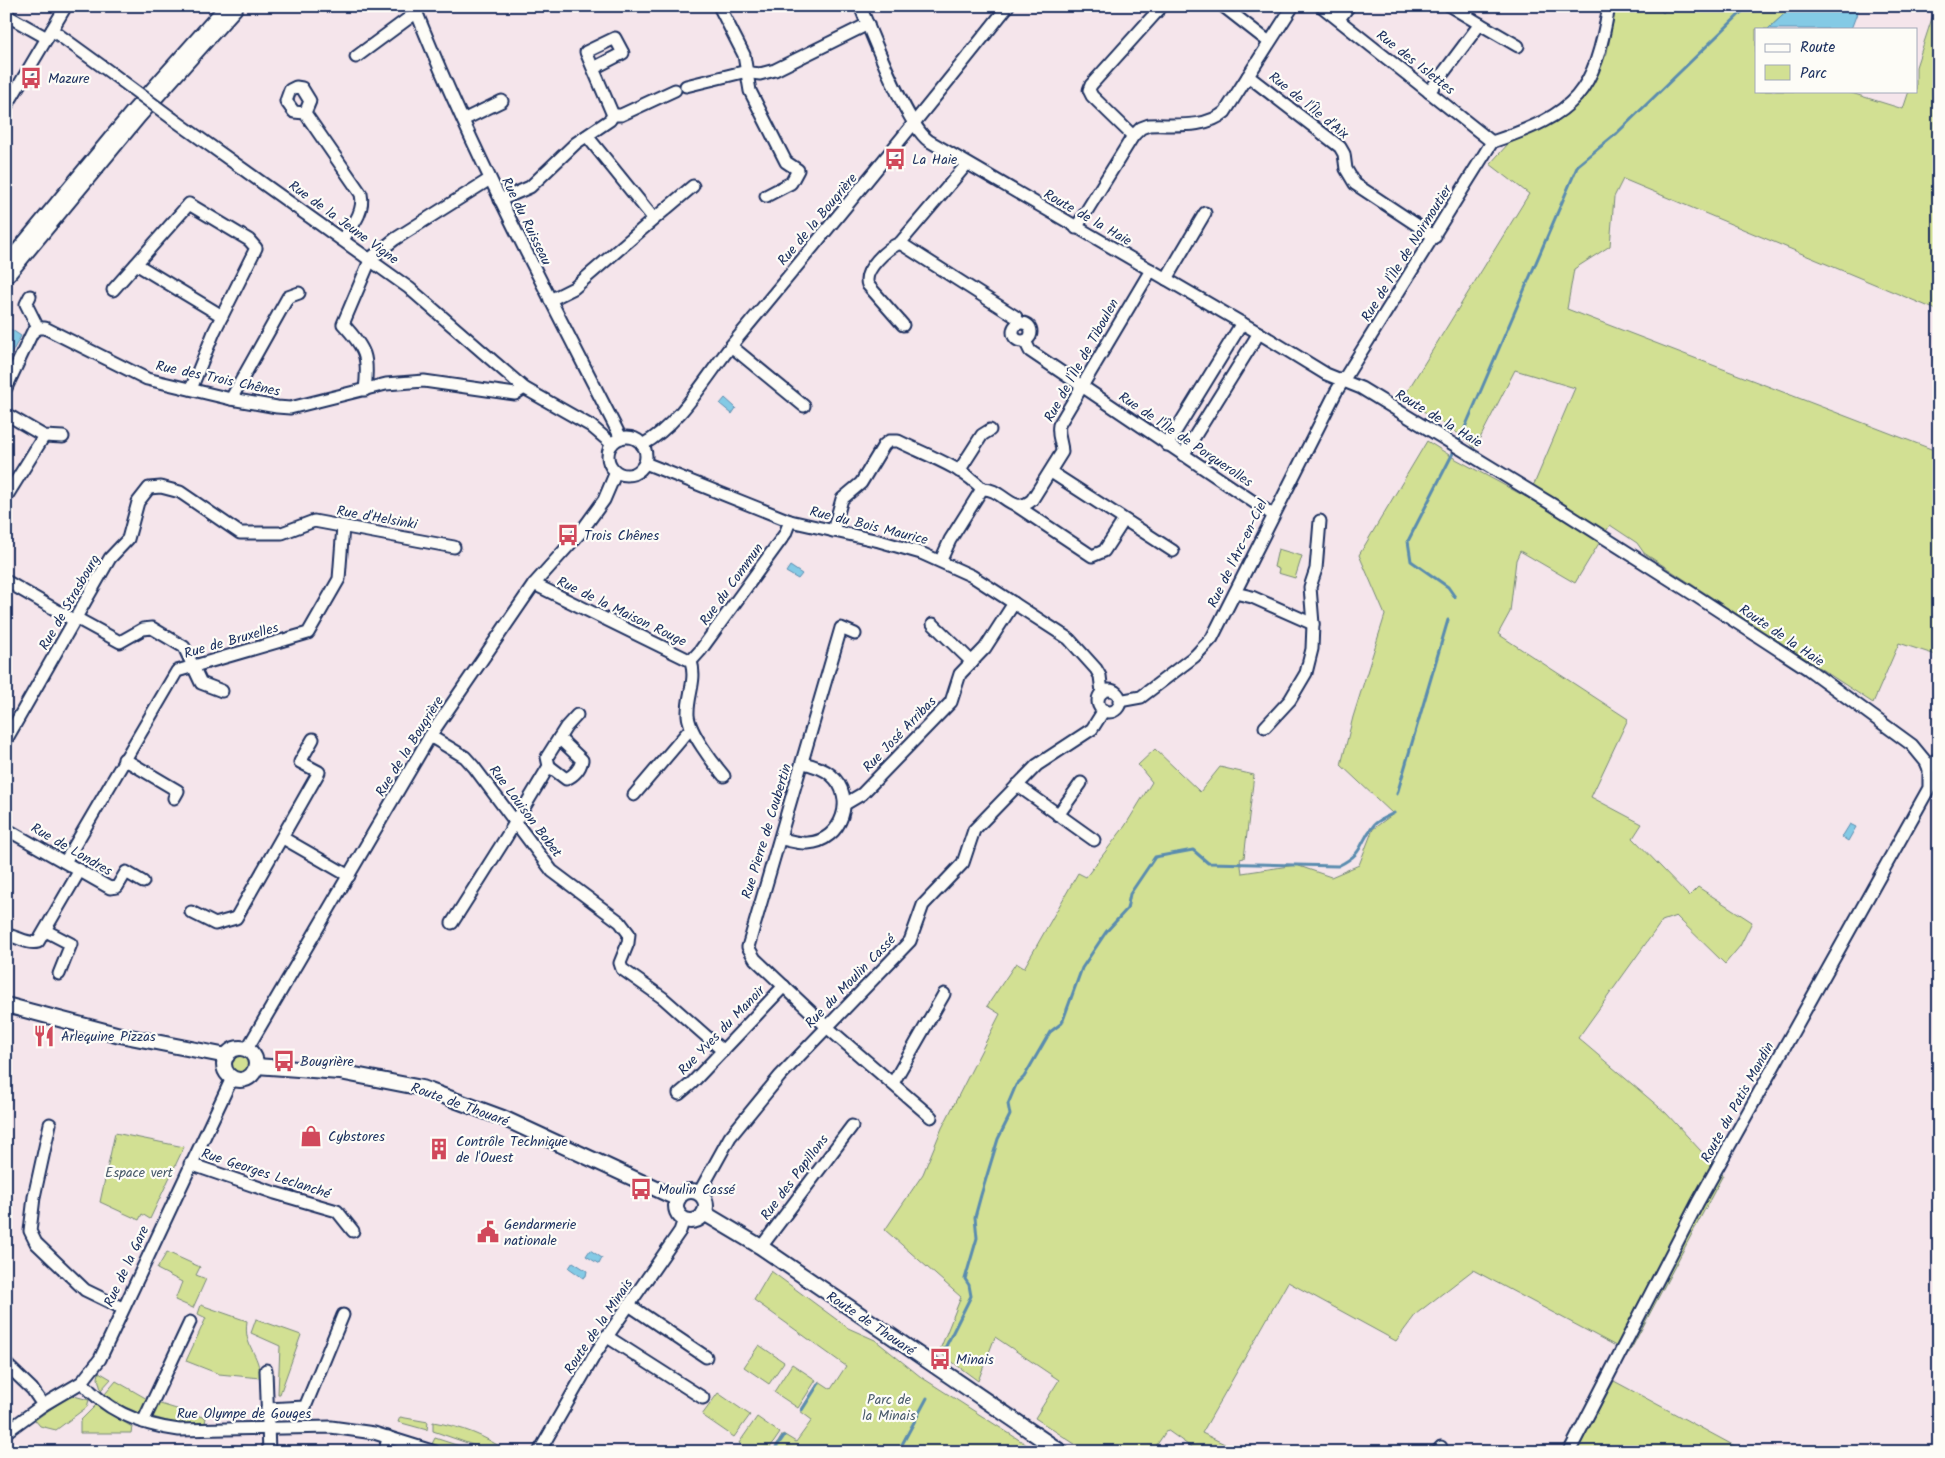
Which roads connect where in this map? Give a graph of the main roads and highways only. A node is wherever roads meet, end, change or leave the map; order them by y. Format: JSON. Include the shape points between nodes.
{"nodes":[{"id":1,"x":213,"y":6,"type":"edge"},
{"id":2,"x":232,"y":6,"type":"edge"},
{"id":3,"x":6,"y":248,"type":"edge"},
{"id":4,"x":6,"y":271,"type":"edge"}],
"edges":[{"from":1,"to":3,"type":"highway","via":[[122,108]]},
{"from":2,"to":4,"type":"highway","via":[[123,129]]}]}
